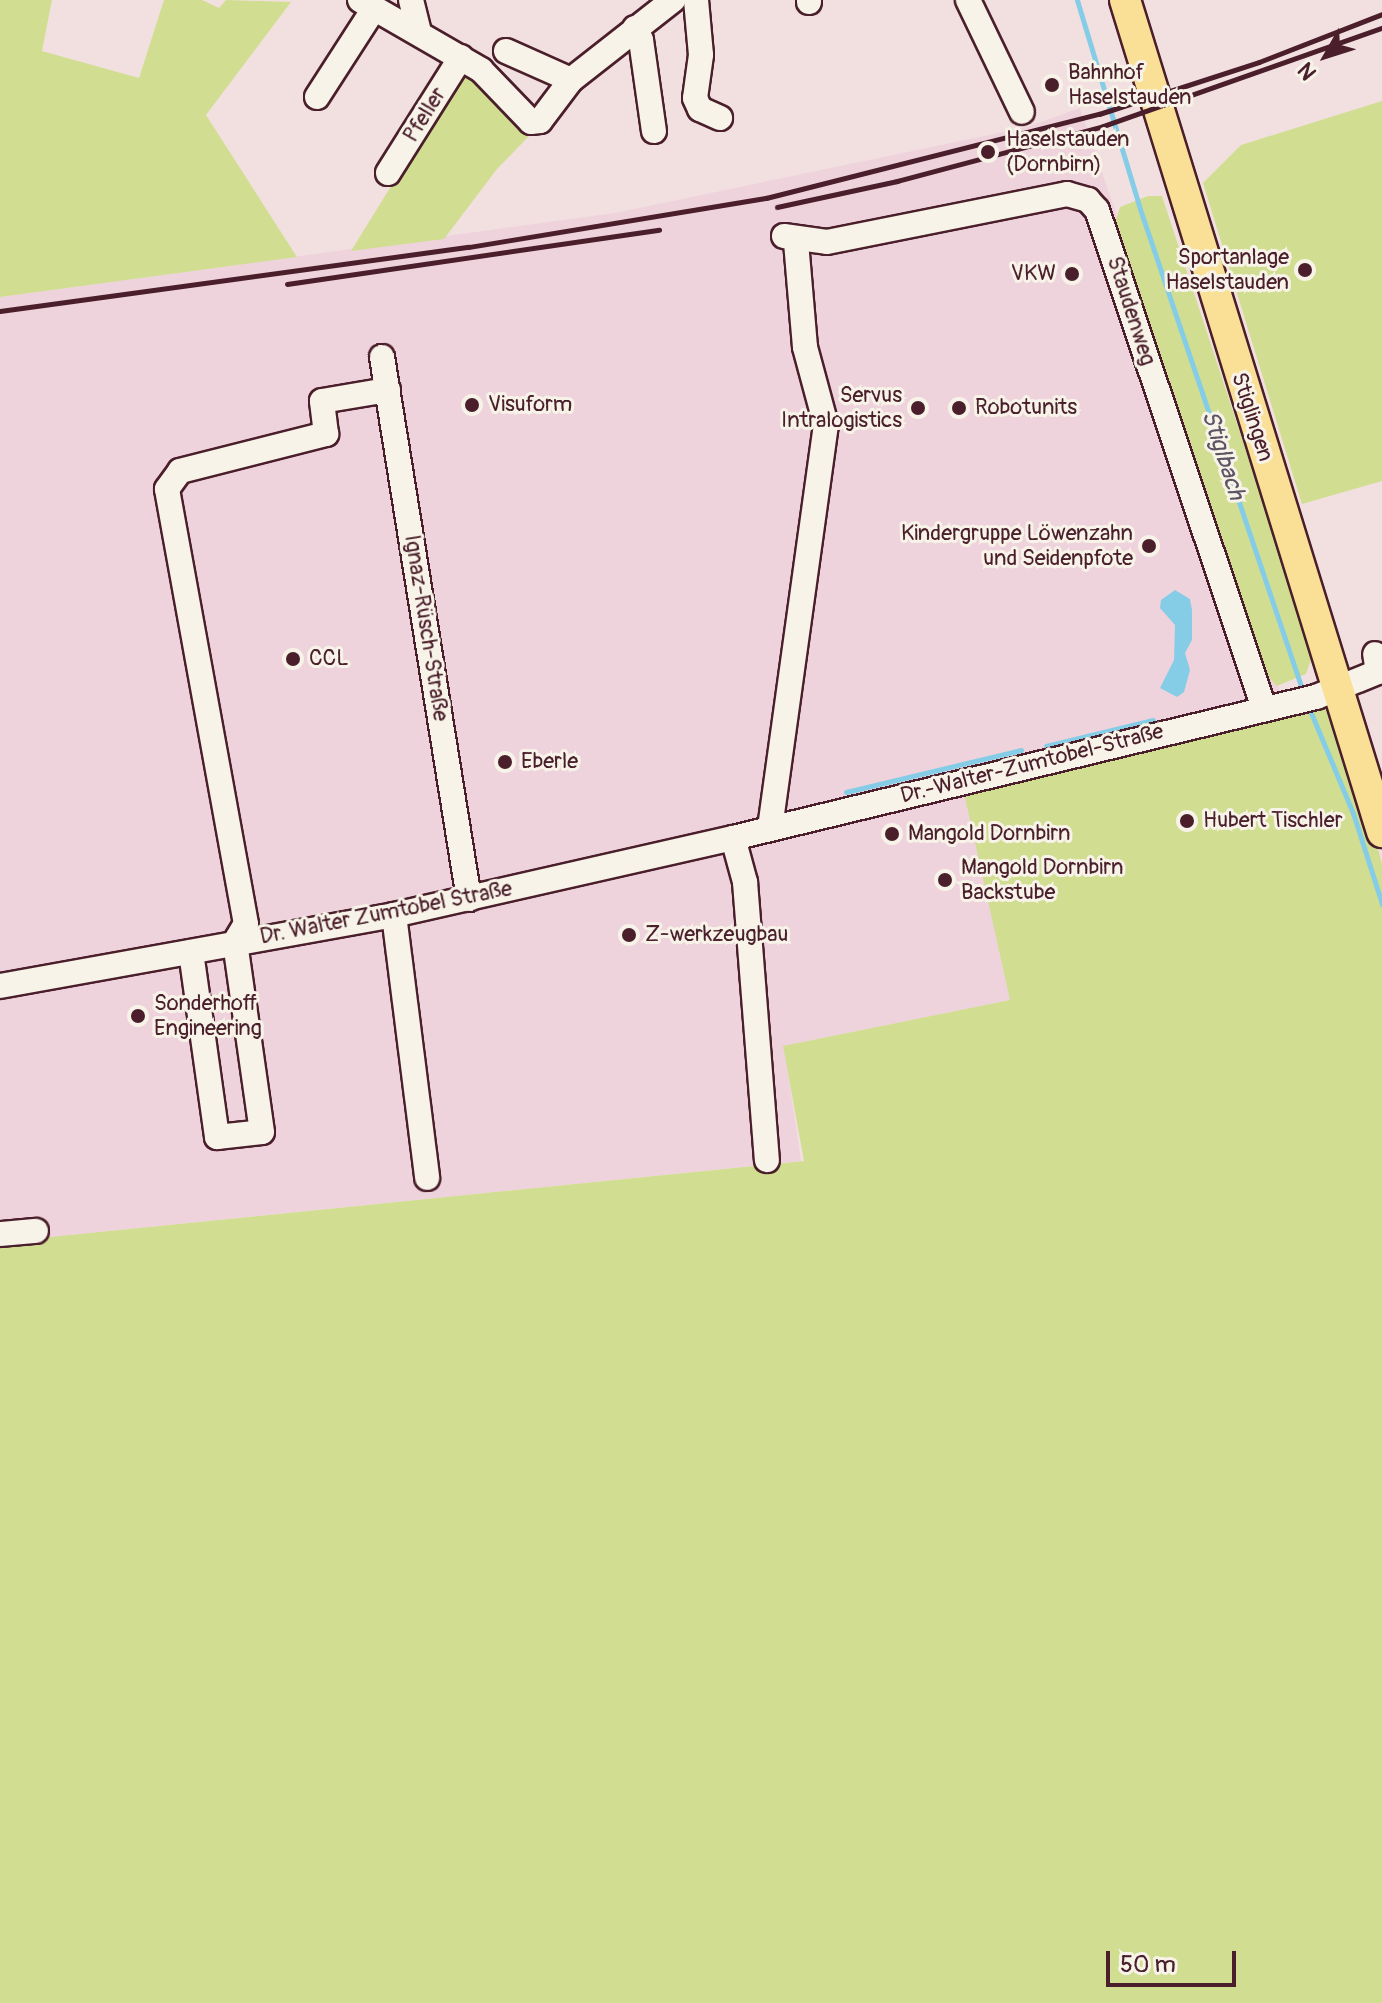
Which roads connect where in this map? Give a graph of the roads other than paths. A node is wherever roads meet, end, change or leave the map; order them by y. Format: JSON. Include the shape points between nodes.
{"nodes":[{"id":1,"x":411,"y":0,"type":"edge"},
{"id":2,"x":673,"y":0,"type":"edge"},
{"id":3,"x":696,"y":0,"type":"edge"},
{"id":4,"x":968,"y":0,"type":"edge"},
{"id":5,"x":1125,"y":0,"type":"edge"},
{"id":6,"x":366,"y":5,"type":"edge"},
{"id":7,"x":635,"y":28,"type":"junction"},
{"id":8,"x":418,"y":29,"type":"junction"},
{"id":9,"x":506,"y":51,"type":"dead end"},
{"id":10,"x":461,"y":57,"type":"junction"},
{"id":11,"x":571,"y":80,"type":"junction"},
{"id":12,"x":317,"y":97,"type":"dead end"},
{"id":13,"x":1021,"y":101,"type":"dead end"},
{"id":14,"x":720,"y":118,"type":"dead end"},
{"id":15,"x":654,"y":131,"type":"dead end"},
{"id":16,"x":388,"y":173,"type":"dead end"},
{"id":17,"x":382,"y":357,"type":"dead end"},
{"id":18,"x":388,"y":390,"type":"junction"},
{"id":19,"x":1375,"y":654,"type":"dead end"},
{"id":20,"x":1317,"y":695,"type":"junction"},
{"id":21,"x":1264,"y":708,"type":"junction"},
{"id":22,"x":1372,"y":758,"type":"edge"},
{"id":23,"x":770,"y":828,"type":"junction"},
{"id":24,"x":1382,"y":832,"type":"edge"},
{"id":25,"x":733,"y":838,"type":"junction"},
{"id":26,"x":469,"y":899,"type":"junction"},
{"id":27,"x":394,"y":915,"type":"junction"},
{"id":28,"x":235,"y":942,"type":"junction"},
{"id":29,"x":191,"y":952,"type":"junction"},
{"id":30,"x":0,"y":986,"type":"edge"},
{"id":31,"x":767,"y":1160,"type":"dead end"},
{"id":32,"x":427,"y":1178,"type":"dead end"},
{"id":33,"x":36,"y":1231,"type":"dead end"},
{"id":34,"x":0,"y":1234,"type":"edge"}],
"edges":[{"from":1,"to":8,"type":"street"},
{"from":2,"to":7,"type":"street"},
{"from":3,"to":14,"type":"street","via":[[701,55],[695,98],[700,109]]},
{"from":4,"to":13,"type":"street","via":[[987,48]]},
{"from":5,"to":20,"type":"main road","name":"Stiglingen","via":[[1216,304]]},
{"from":6,"to":8,"type":"street"},
{"from":6,"to":12,"type":"street"},
{"from":7,"to":11,"type":"street"},
{"from":7,"to":15,"type":"street"},
{"from":8,"to":10,"type":"street"},
{"from":9,"to":11,"type":"street"},
{"from":10,"to":11,"type":"street","via":[[501,86],[531,122],[540,121]]},
{"from":10,"to":16,"type":"street","name":"Pfeller"},
{"from":17,"to":18,"type":"street","name":"Ignaz-Rüsch-Straße"},
{"from":18,"to":26,"type":"street","name":"Ignaz-Rüsch-Straße"},
{"from":18,"to":28,"type":"street","via":[[322,401],[326,434],[180,471],[167,489],[246,924]]},
{"from":19,"to":20,"type":"street","name":"Dr.-Walter-Zumtobel-Straße","via":[[1378,672]]},
{"from":20,"to":21,"type":"street","name":"Dr.-Walter-Zumtobel-Straße"},
{"from":20,"to":22,"type":"main road","name":"Stiglingen"},
{"from":21,"to":23,"type":"street","name":"Dr.-Walter-Zumtobel-Straße"},
{"from":21,"to":23,"type":"street","name":"Staudenweg","via":[[1097,210],[1088,200],[1067,194],[827,242],[790,238],[805,347],[826,425]]},
{"from":22,"to":24,"type":"main road","name":"Stiglingen"},
{"from":23,"to":25,"type":"street","name":"Dr. Walter Zumtobel Straße"},
{"from":25,"to":26,"type":"street","name":"Dr. Walter Zumtobel Straße"},
{"from":25,"to":31,"type":"street","via":[[745,882]]},
{"from":26,"to":27,"type":"street","name":"Dr. Walter Zumtobel Straße"},
{"from":27,"to":28,"type":"street","name":"Dr. Walter Zumtobel Straße"},
{"from":27,"to":32,"type":"street"},
{"from":28,"to":29,"type":"street","name":"Dr. Walter Zumtobel Straße"},
{"from":28,"to":29,"type":"street","via":[[262,1132],[217,1137]]},
{"from":29,"to":30,"type":"street","name":"Dr. Walter Zumtobel Straße"},
{"from":33,"to":34,"type":"street"}]}
